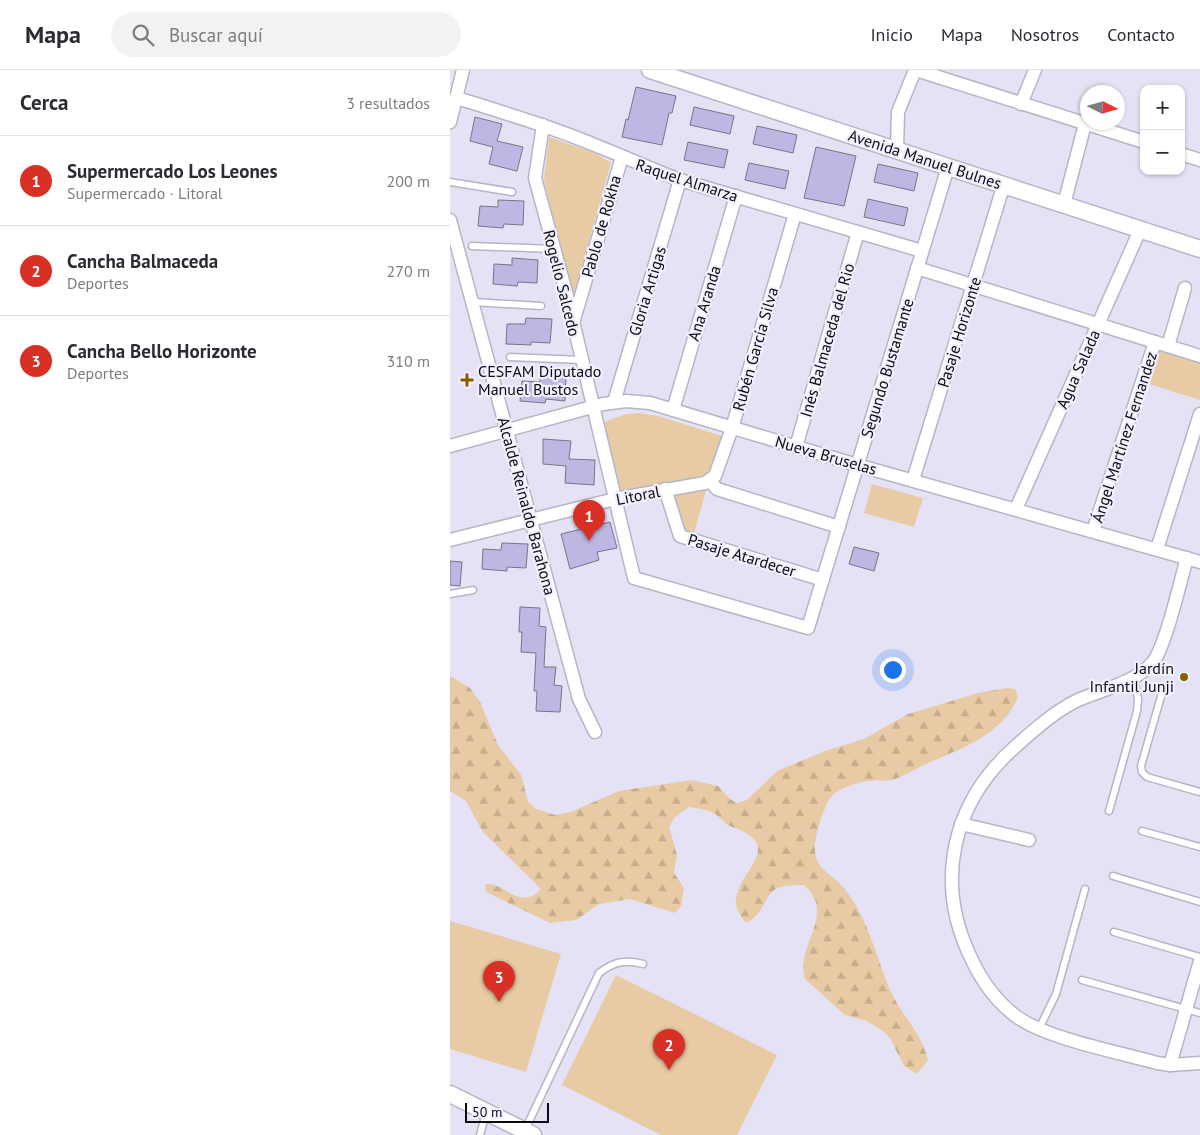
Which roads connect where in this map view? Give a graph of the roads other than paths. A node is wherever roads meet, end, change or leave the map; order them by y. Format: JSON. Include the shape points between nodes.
{"nodes":[{"id":1,"x":463,"y":70,"type":"edge"},
{"id":2,"x":650,"y":70,"type":"edge"},
{"id":3,"x":915,"y":70,"type":"edge"},
{"id":4,"x":1035,"y":70,"type":"edge"},
{"id":5,"x":457,"y":98,"type":"junction"},
{"id":6,"x":1020,"y":104,"type":"junction"},
{"id":7,"x":450,"y":122,"type":"edge"},
{"id":8,"x":1080,"y":122,"type":"edge"},
{"id":9,"x":543,"y":126,"type":"junction"},
{"id":10,"x":1083,"y":130,"type":"edge"},
{"id":11,"x":1105,"y":130,"type":"edge"},
{"id":12,"x":1140,"y":141,"type":"edge"},
{"id":13,"x":897,"y":150,"type":"junction"},
{"id":14,"x":1185,"y":155,"type":"edge"},
{"id":15,"x":622,"y":157,"type":"junction"},
{"id":16,"x":1200,"y":160,"type":"edge"},
{"id":17,"x":948,"y":167,"type":"junction"},
{"id":18,"x":680,"y":180,"type":"junction"},
{"id":19,"x":450,"y":182,"type":"edge"},
{"id":20,"x":1004,"y":184,"type":"junction"},
{"id":21,"x":512,"y":192,"type":"dead end"},
{"id":22,"x":736,"y":196,"type":"junction"},
{"id":23,"x":1064,"y":204,"type":"junction"},
{"id":24,"x":795,"y":214,"type":"junction"},
{"id":25,"x":450,"y":220,"type":"edge"},
{"id":26,"x":1140,"y":230,"type":"junction"},
{"id":27,"x":858,"y":232,"type":"junction"},
{"id":28,"x":472,"y":246,"type":"dead end"},
{"id":29,"x":554,"y":249,"type":"junction"},
{"id":30,"x":1200,"y":249,"type":"edge"},
{"id":31,"x":922,"y":251,"type":"junction"},
{"id":32,"x":917,"y":268,"type":"junction"},
{"id":33,"x":974,"y":285,"type":"junction"},
{"id":34,"x":1185,"y":288,"type":"dead end"},
{"id":35,"x":472,"y":302,"type":"junction"},
{"id":36,"x":542,"y":306,"type":"dead end"},
{"id":37,"x":573,"y":324,"type":"junction"},
{"id":38,"x":1098,"y":324,"type":"junction"},
{"id":39,"x":1162,"y":344,"type":"junction"},
{"id":40,"x":1200,"y":356,"type":"edge"},
{"id":41,"x":510,"y":357,"type":"dead end"},
{"id":42,"x":581,"y":360,"type":"junction"},
{"id":43,"x":614,"y":402,"type":"junction"},
{"id":44,"x":592,"y":407,"type":"junction"},
{"id":45,"x":672,"y":410,"type":"junction"},
{"id":46,"x":1200,"y":414,"type":"edge"},
{"id":47,"x":732,"y":428,"type":"junction"},
{"id":48,"x":506,"y":431,"type":"junction"},
{"id":49,"x":450,"y":446,"type":"edge"},
{"id":50,"x":796,"y":447,"type":"junction"},
{"id":51,"x":857,"y":465,"type":"junction"},
{"id":52,"x":913,"y":480,"type":"junction"},
{"id":53,"x":710,"y":481,"type":"junction"},
{"id":54,"x":666,"y":489,"type":"junction"},
{"id":55,"x":615,"y":499,"type":"junction"},
{"id":56,"x":1016,"y":509,"type":"junction"},
{"id":57,"x":530,"y":522,"type":"junction"},
{"id":58,"x":839,"y":527,"type":"junction"},
{"id":59,"x":1092,"y":531,"type":"junction"},
{"id":60,"x":450,"y":540,"type":"edge"},
{"id":61,"x":1157,"y":549,"type":"junction"},
{"id":62,"x":1187,"y":558,"type":"junction"},
{"id":63,"x":1200,"y":562,"type":"edge"},
{"id":64,"x":823,"y":580,"type":"junction"},
{"id":65,"x":473,"y":590,"type":"dead end"},
{"id":66,"x":450,"y":594,"type":"edge"},
{"id":67,"x":808,"y":628,"type":"joint"},
{"id":68,"x":1134,"y":676,"type":"junction"},
{"id":69,"x":1162,"y":693,"type":"dead end"},
{"id":70,"x":596,"y":732,"type":"dead end"},
{"id":71,"x":1200,"y":792,"type":"edge"},
{"id":72,"x":1109,"y":811,"type":"dead end"},
{"id":73,"x":961,"y":824,"type":"junction"},
{"id":74,"x":1142,"y":831,"type":"dead end"},
{"id":75,"x":1029,"y":840,"type":"dead end"},
{"id":76,"x":1200,"y":847,"type":"edge"},
{"id":77,"x":1113,"y":876,"type":"dead end"},
{"id":78,"x":1086,"y":889,"type":"dead end"},
{"id":79,"x":1200,"y":902,"type":"edge"},
{"id":80,"x":1114,"y":932,"type":"dead end"},
{"id":81,"x":643,"y":964,"type":"dead end"},
{"id":82,"x":1199,"y":966,"type":"edge"},
{"id":83,"x":1082,"y":980,"type":"dead end"},
{"id":84,"x":1186,"y":1009,"type":"junction"},
{"id":85,"x":1200,"y":1013,"type":"edge"},
{"id":86,"x":1039,"y":1029,"type":"junction"},
{"id":87,"x":1200,"y":1064,"type":"edge"},
{"id":88,"x":1170,"y":1065,"type":"junction"},
{"id":89,"x":450,"y":1094,"type":"edge"},
{"id":90,"x":486,"y":1112,"type":"junction"},
{"id":91,"x":529,"y":1133,"type":"edge"},
{"id":92,"x":480,"y":1135,"type":"edge"}],
"edges":[{"from":1,"to":5,"type":"street"},
{"from":2,"to":13,"type":"street","name":"Avenida Manuel Bulnes"},
{"from":3,"to":6,"type":"street"},
{"from":3,"to":13,"type":"street","via":[[898,112]]},
{"from":4,"to":6,"type":"street"},
{"from":5,"to":7,"type":"street"},
{"from":5,"to":9,"type":"street","name":"Raquel Almarza"},
{"from":6,"to":8,"type":"street"},
{"from":9,"to":15,"type":"street","name":"Raquel Almarza"},
{"from":9,"to":29,"type":"street","name":"Rogelio Salcedo","via":[[535,178]]},
{"from":10,"to":23,"type":"street"},
{"from":11,"to":12,"type":"street"},
{"from":13,"to":17,"type":"street","name":"Avenida Manuel Bulnes"},
{"from":14,"to":16,"type":"street"},
{"from":15,"to":18,"type":"street","name":"Raquel Almarza"},
{"from":15,"to":37,"type":"street","name":"Pablo de Rokha"},
{"from":17,"to":20,"type":"street","name":"Avenida Manuel Bulnes"},
{"from":17,"to":31,"type":"street","name":"Segundo Bustamante"},
{"from":18,"to":22,"type":"street","name":"Raquel Almarza"},
{"from":18,"to":43,"type":"street","name":"Gloria Artigas"},
{"from":19,"to":21,"type":"lane"},
{"from":20,"to":23,"type":"street","name":"Avenida Manuel Bulnes"},
{"from":20,"to":33,"type":"street","name":"Pasaje Horizonte"},
{"from":22,"to":24,"type":"street","name":"Raquel Almarza"},
{"from":22,"to":45,"type":"street","name":"Ana Aranda"},
{"from":23,"to":26,"type":"street","name":"Avenida Manuel Bulnes"},
{"from":24,"to":27,"type":"street","name":"Raquel Almarza"},
{"from":24,"to":47,"type":"street","name":"Rubén García Silva"},
{"from":25,"to":35,"type":"street","name":"Alcalde Reinaldo Barahona"},
{"from":26,"to":30,"type":"street","name":"Avenida Manuel Bulnes"},
{"from":26,"to":38,"type":"street","name":"Agua Salada"},
{"from":27,"to":31,"type":"street","name":"Raquel Almarza"},
{"from":27,"to":50,"type":"street","name":"Inés Balmaceda del Rio"},
{"from":28,"to":29,"type":"lane"},
{"from":29,"to":37,"type":"street","name":"Rogelio Salcedo"},
{"from":31,"to":32,"type":"street","name":"Segundo Bustamante"},
{"from":32,"to":33,"type":"street"},
{"from":32,"to":51,"type":"street","name":"Segundo Bustamante"},
{"from":33,"to":38,"type":"street"},
{"from":33,"to":52,"type":"street","name":"Pasaje Horizonte"},
{"from":34,"to":39,"type":"street","name":"Ángel Martínez Fernandez"},
{"from":35,"to":36,"type":"lane"},
{"from":35,"to":48,"type":"street","name":"Alcalde Reinaldo Barahona"},
{"from":37,"to":42,"type":"street","name":"Rogelio Salcedo"},
{"from":38,"to":39,"type":"street"},
{"from":38,"to":56,"type":"street","name":"Agua Salada"},
{"from":39,"to":40,"type":"street"},
{"from":39,"to":59,"type":"street","name":"Ángel Martínez Fernandez"},
{"from":41,"to":42,"type":"lane"},
{"from":42,"to":44,"type":"street","name":"Rogelio Salcedo"},
{"from":43,"to":44,"type":"street","name":"Nueva Bruselas"},
{"from":43,"to":45,"type":"street","name":"Nueva Bruselas","via":[[644,402]]},
{"from":44,"to":48,"type":"street","name":"Nueva Bruselas"},
{"from":44,"to":55,"type":"street","name":"Rogelio Salcedo"},
{"from":45,"to":47,"type":"street","name":"Nueva Bruselas"},
{"from":46,"to":61,"type":"street"},
{"from":47,"to":50,"type":"street","name":"Nueva Bruselas"},
{"from":47,"to":53,"type":"street","name":"Rubén García Silva","via":[[715,476]]},
{"from":48,"to":49,"type":"street","name":"Nueva Bruselas"},
{"from":48,"to":57,"type":"street","name":"Alcalde Reinaldo Barahona"},
{"from":50,"to":51,"type":"street","name":"Nueva Bruselas"},
{"from":51,"to":52,"type":"street","name":"Nueva Bruselas"},
{"from":51,"to":58,"type":"street","name":"Segundo Bustamante"},
{"from":52,"to":56,"type":"street","name":"Nueva Bruselas"},
{"from":53,"to":54,"type":"street","name":"Litoral"},
{"from":53,"to":58,"type":"street","via":[[716,489]]},
{"from":54,"to":55,"type":"street","name":"Litoral"},
{"from":54,"to":64,"type":"street","name":"Pasaje Atardecer","via":[[680,536]]},
{"from":55,"to":57,"type":"street","name":"Litoral"},
{"from":55,"to":67,"type":"street","name":"Rogelio Salcedo","via":[[634,578]]},
{"from":56,"to":59,"type":"street","name":"Nueva Bruselas"},
{"from":57,"to":60,"type":"street","name":"Litoral"},
{"from":57,"to":70,"type":"street","name":"Alcalde Reinaldo Barahona","via":[[579,699]]},
{"from":58,"to":64,"type":"street","name":"Segundo Bustamante"},
{"from":59,"to":61,"type":"street","name":"Nueva Bruselas"},
{"from":61,"to":62,"type":"street","name":"Nueva Bruselas"},
{"from":62,"to":63,"type":"street","name":"Nueva Bruselas"},
{"from":62,"to":68,"type":"street","via":[[1159,652],[1147,668]]},
{"from":64,"to":67,"type":"street","name":"Segundo Bustamante"},
{"from":65,"to":66,"type":"lane"},
{"from":68,"to":72,"type":"lane","via":[[1137,711]]},
{"from":68,"to":73,"type":"street","via":[[1066,707],[1015,746],[980,786]]},
{"from":69,"to":71,"type":"lane","via":[[1142,772],[1147,777]]},
{"from":73,"to":75,"type":"street"},
{"from":73,"to":86,"type":"street","via":[[952,859],[951,882],[955,915],[966,949],[1001,1003]]},
{"from":74,"to":76,"type":"lane"},
{"from":77,"to":79,"type":"lane"},
{"from":78,"to":86,"type":"lane","via":[[1056,994]]},
{"from":80,"to":82,"type":"lane"},
{"from":81,"to":91,"type":"lane","via":[[614,962],[599,973]]},
{"from":82,"to":84,"type":"street"},
{"from":83,"to":84,"type":"lane"},
{"from":84,"to":85,"type":"lane"},
{"from":84,"to":88,"type":"street"},
{"from":86,"to":88,"type":"street"},
{"from":87,"to":88,"type":"street"},
{"from":89,"to":90,"type":"street"},
{"from":90,"to":91,"type":"street"},
{"from":90,"to":92,"type":"lane"}]}
